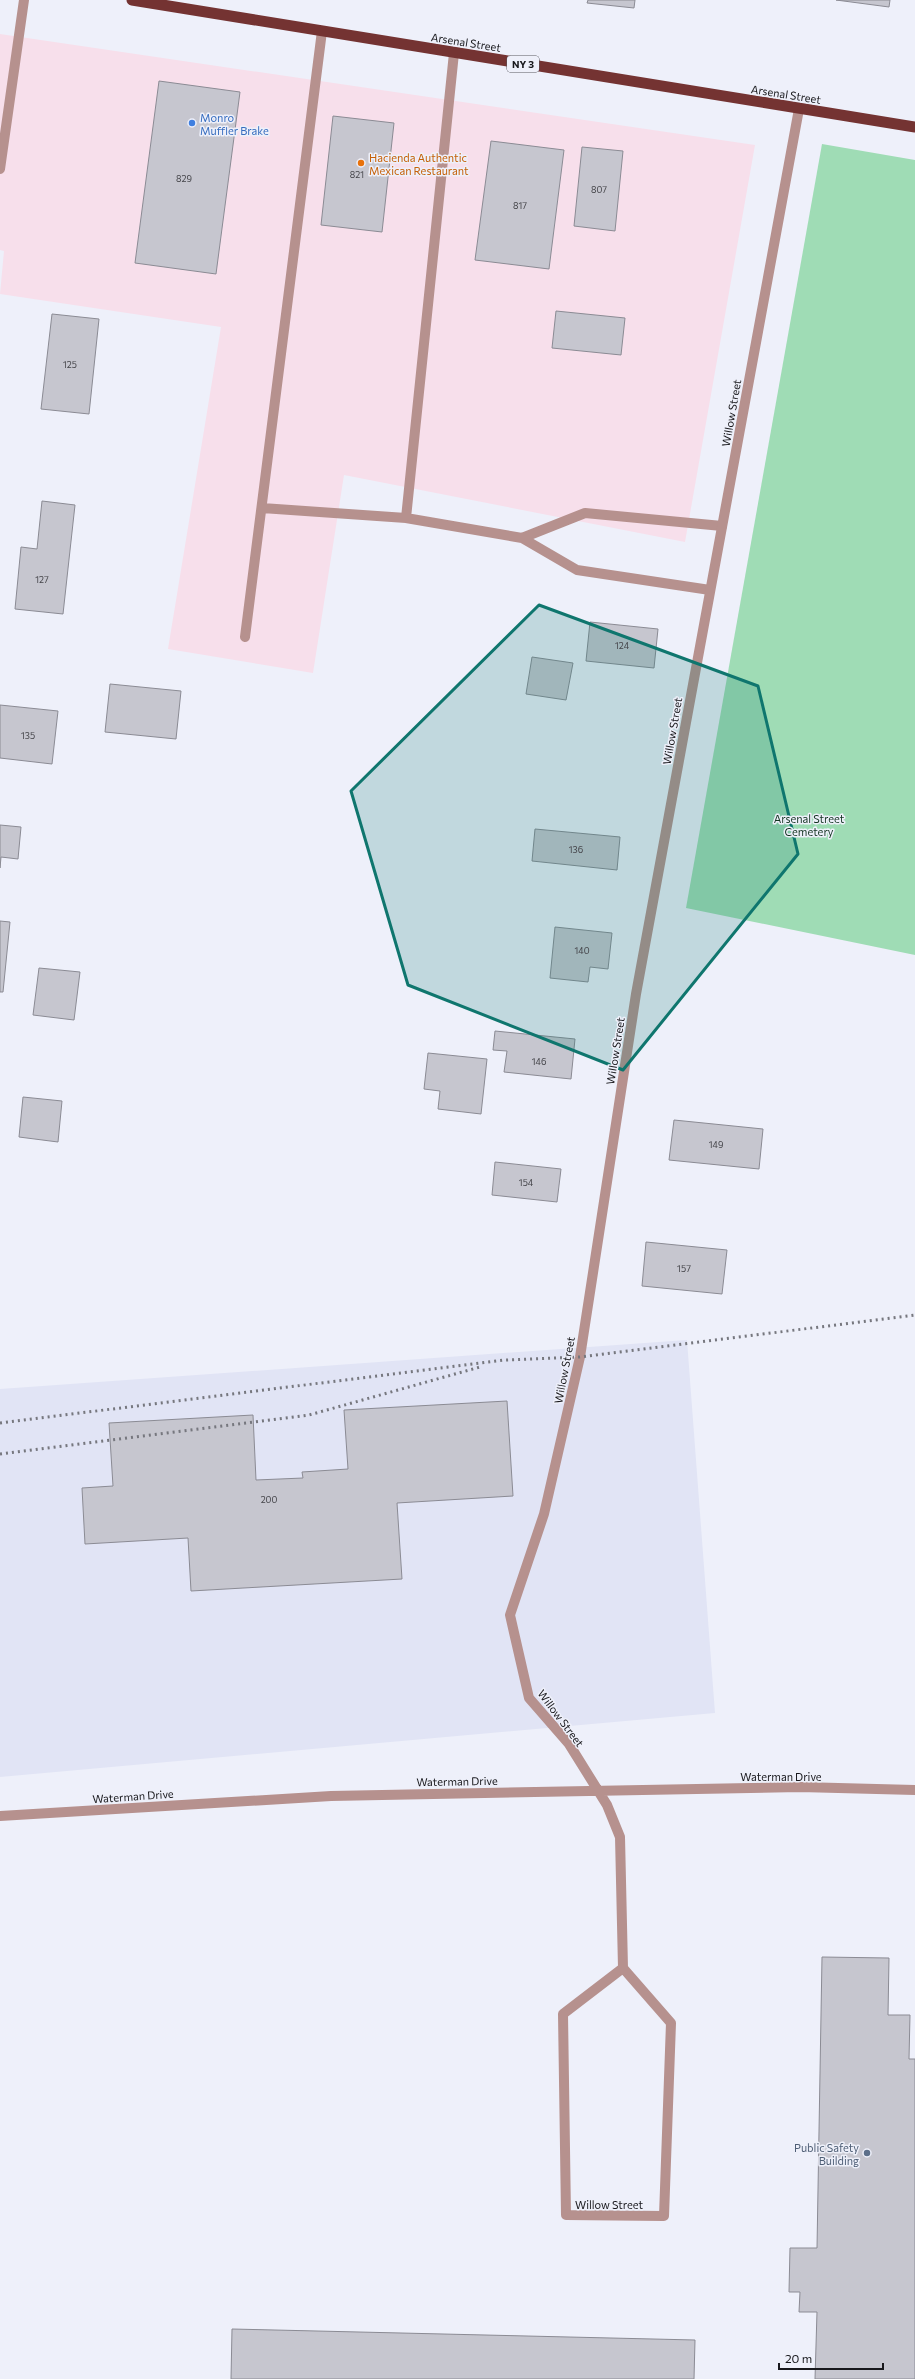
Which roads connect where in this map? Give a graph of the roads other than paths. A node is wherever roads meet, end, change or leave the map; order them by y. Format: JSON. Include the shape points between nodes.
{"nodes":[{"id":1,"x":24,"y":0,"type":"edge"},
{"id":2,"x":132,"y":0,"type":"edge"},
{"id":3,"x":322,"y":31,"type":"junction"},
{"id":4,"x":454,"y":53,"type":"junction"},
{"id":5,"x":799,"y":109,"type":"junction"},
{"id":6,"x":915,"y":127,"type":"edge"},
{"id":7,"x":0,"y":169,"type":"edge"},
{"id":8,"x":262,"y":508,"type":"junction"},
{"id":9,"x":406,"y":518,"type":"junction"},
{"id":10,"x":722,"y":526,"type":"junction"},
{"id":11,"x":522,"y":538,"type":"junction"},
{"id":12,"x":710,"y":590,"type":"junction"},
{"id":13,"x":245,"y":637,"type":"dead end"},
{"id":14,"x":596,"y":1790,"type":"junction"},
{"id":15,"x":915,"y":1790,"type":"edge"},
{"id":16,"x":0,"y":1816,"type":"edge"},
{"id":17,"x":623,"y":1968,"type":"junction"}],
"edges":[{"from":1,"to":7,"type":"street"},
{"from":2,"to":3,"type":"highway","name":"Arsenal Street","number":"NY 3"},
{"from":3,"to":4,"type":"highway","name":"Arsenal Street","number":"NY 3"},
{"from":3,"to":8,"type":"street"},
{"from":4,"to":5,"type":"highway","name":"Arsenal Street","number":"NY 3"},
{"from":4,"to":9,"type":"street"},
{"from":5,"to":6,"type":"highway","name":"Arsenal Street","number":"NY 3"},
{"from":5,"to":10,"type":"street","name":"Willow Street"},
{"from":8,"to":9,"type":"street"},
{"from":8,"to":13,"type":"street"},
{"from":9,"to":11,"type":"street"},
{"from":10,"to":11,"type":"street","via":[[585,513]]},
{"from":10,"to":12,"type":"street","name":"Willow Street"},
{"from":11,"to":12,"type":"street","via":[[577,570]]},
{"from":12,"to":14,"type":"street","name":"Willow Street","via":[[636,994],[580,1357],[544,1514],[510,1615],[529,1698],[569,1744]]},
{"from":14,"to":15,"type":"street","name":"Waterman Drive","via":[[800,1787]]},
{"from":14,"to":16,"type":"street","name":"Waterman Drive","via":[[331,1796]]},
{"from":14,"to":17,"type":"street","name":"Willow Street","via":[[607,1805],[620,1837]]},
{"from":17,"to":17,"type":"street","name":"Willow Street","via":[[563,2014],[566,2216],[664,2216],[671,2023]]}]}
